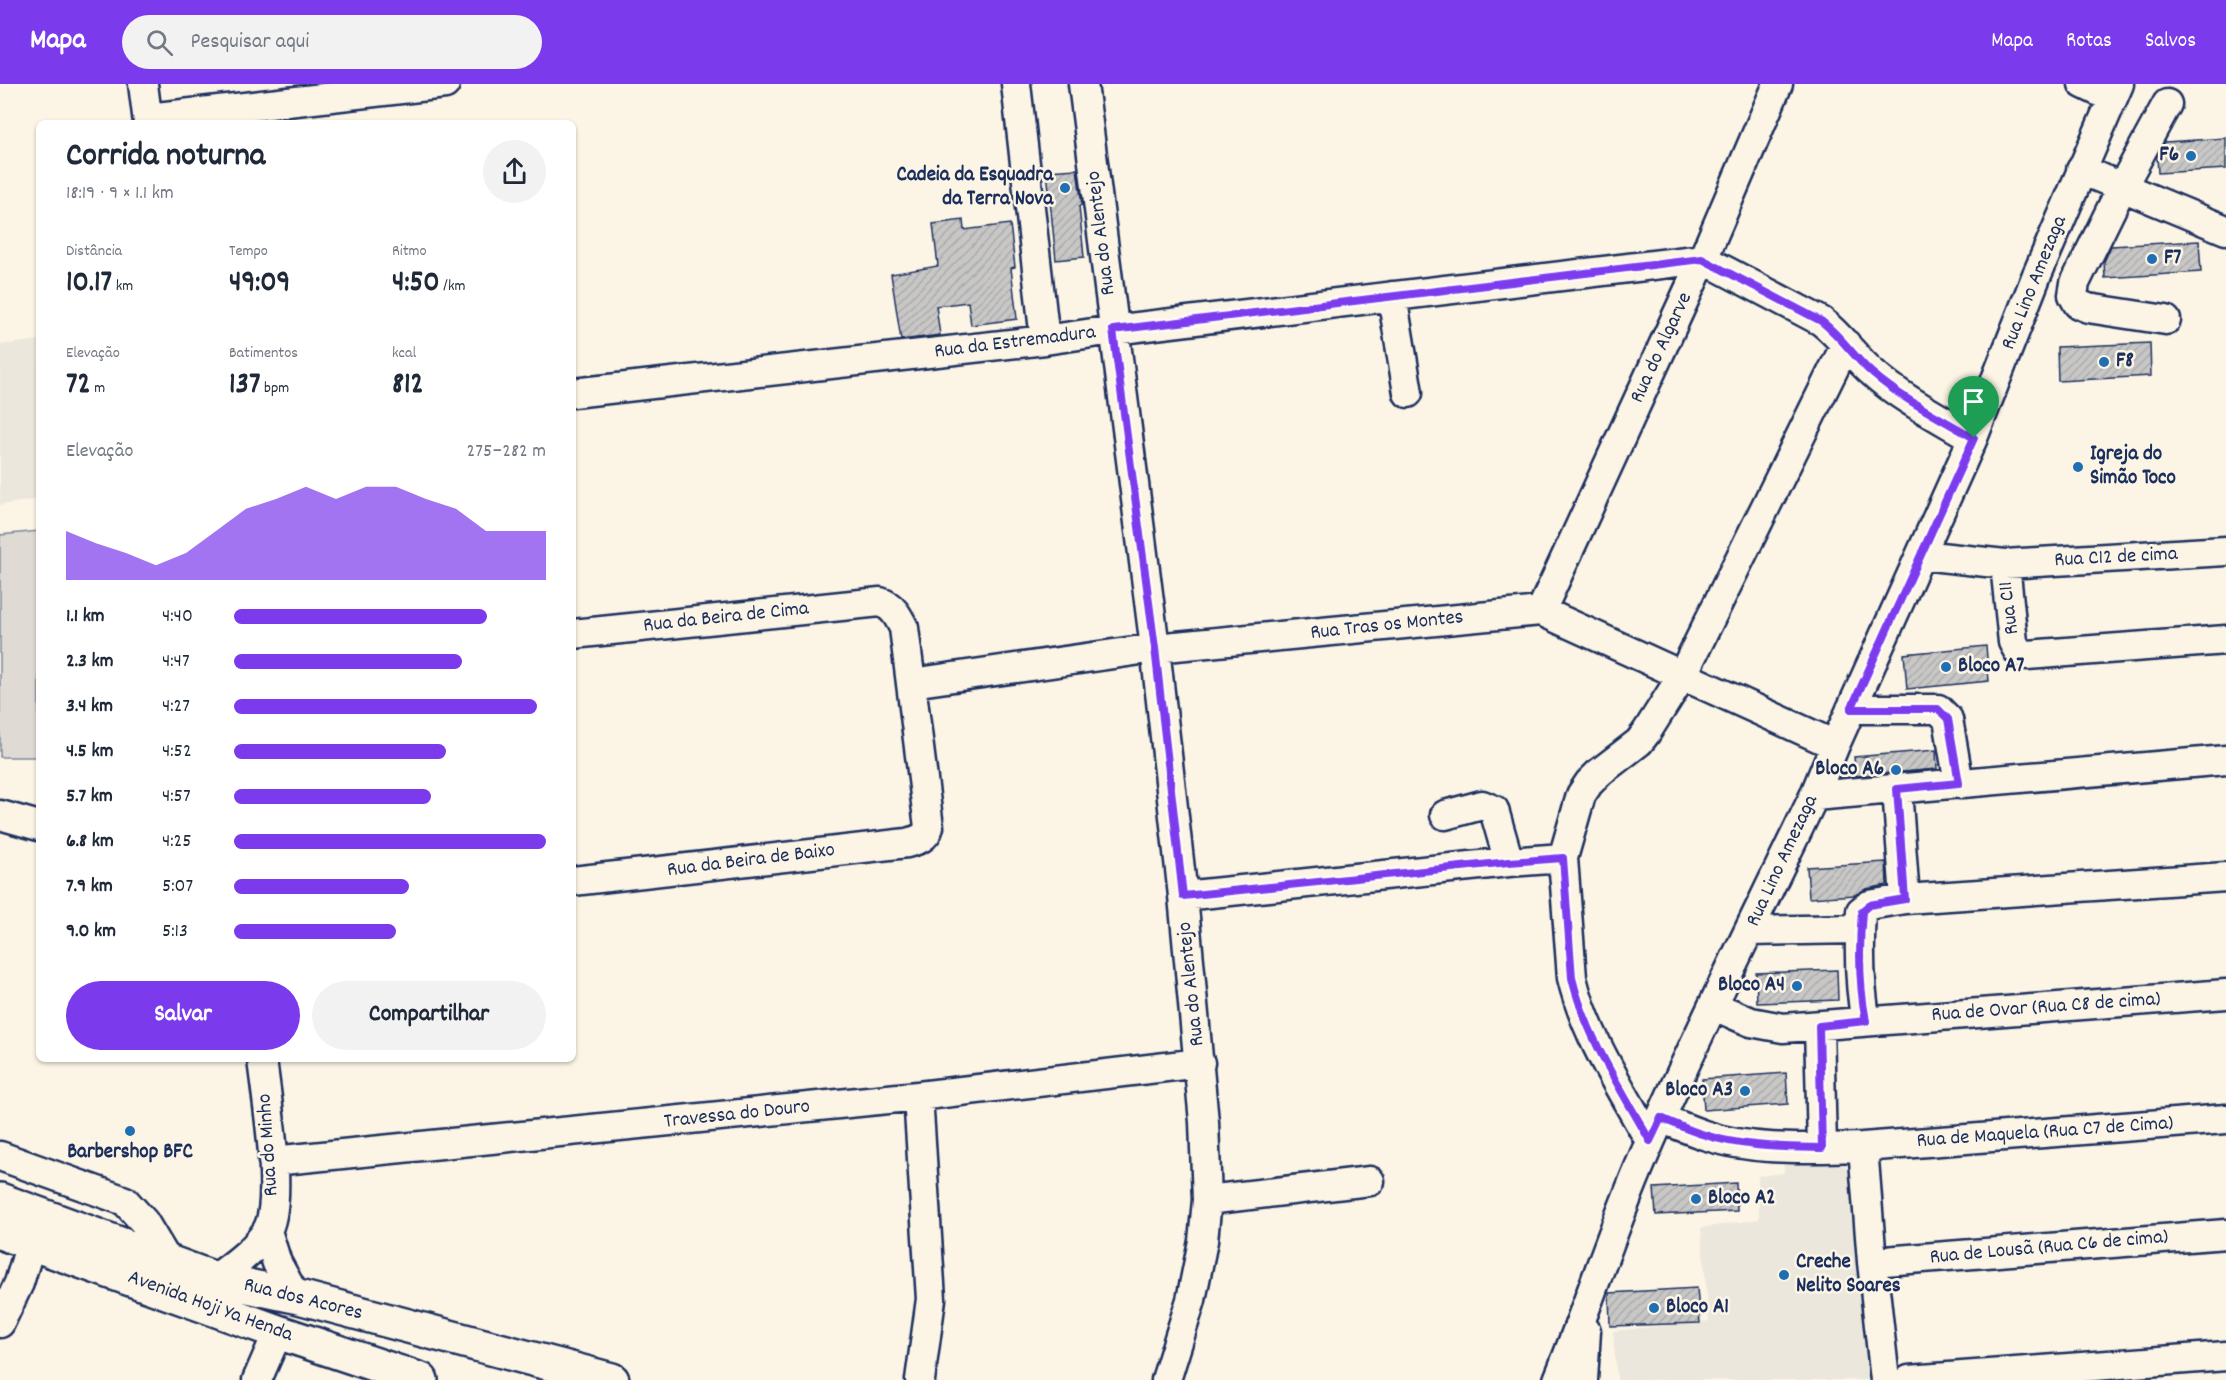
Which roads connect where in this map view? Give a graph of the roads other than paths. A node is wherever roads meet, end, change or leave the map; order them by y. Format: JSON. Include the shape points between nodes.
{"nodes":[{"id":1,"x":144,"y":84,"type":"edge"},
{"id":2,"x":445,"y":84,"type":"edge"},
{"id":3,"x":1016,"y":84,"type":"edge"},
{"id":4,"x":1083,"y":84,"type":"edge"},
{"id":5,"x":1778,"y":84,"type":"edge"},
{"id":6,"x":2083,"y":84,"type":"edge"},
{"id":7,"x":2116,"y":91,"type":"edge"},
{"id":8,"x":2166,"y":104,"type":"dead end"},
{"id":9,"x":148,"y":120,"type":"edge"},
{"id":10,"x":156,"y":120,"type":"edge"},
{"id":11,"x":2081,"y":170,"type":"junction"},
{"id":12,"x":2122,"y":187,"type":"junction"},
{"id":13,"x":2226,"y":230,"type":"edge"},
{"id":14,"x":1702,"y":259,"type":"junction"},
{"id":15,"x":1392,"y":296,"type":"junction"},
{"id":16,"x":2166,"y":320,"type":"dead end"},
{"id":17,"x":1113,"y":330,"type":"junction"},
{"id":18,"x":1045,"y":340,"type":"junction"},
{"id":19,"x":1846,"y":344,"type":"junction"},
{"id":20,"x":576,"y":393,"type":"edge"},
{"id":21,"x":1408,"y":393,"type":"dead end"},
{"id":22,"x":1974,"y":438,"type":"junction"},
{"id":23,"x":2226,"y":551,"type":"edge"},
{"id":24,"x":1921,"y":555,"type":"junction"},
{"id":25,"x":2005,"y":564,"type":"junction"},
{"id":26,"x":1541,"y":611,"type":"junction"},
{"id":27,"x":576,"y":634,"type":"edge"},
{"id":28,"x":2226,"y":640,"type":"edge"},
{"id":29,"x":1155,"y":648,"type":"junction"},
{"id":30,"x":1682,"y":676,"type":"junction"},
{"id":31,"x":912,"y":683,"type":"junction"},
{"id":32,"x":1851,"y":709,"type":"junction"},
{"id":33,"x":1835,"y":746,"type":"junction"},
{"id":34,"x":2226,"y":760,"type":"edge"},
{"id":35,"x":1959,"y":783,"type":"junction"},
{"id":36,"x":1897,"y":789,"type":"junction"},
{"id":37,"x":1814,"y":796,"type":"junction"},
{"id":38,"x":0,"y":815,"type":"edge"},
{"id":39,"x":1445,"y":815,"type":"dead end"},
{"id":40,"x":36,"y":825,"type":"edge"},
{"id":41,"x":1563,"y":858,"type":"junction"},
{"id":42,"x":1509,"y":862,"type":"junction"},
{"id":43,"x":2226,"y":877,"type":"edge"},
{"id":44,"x":576,"y":881,"type":"edge"},
{"id":45,"x":1183,"y":896,"type":"junction"},
{"id":46,"x":1905,"y":899,"type":"junction"},
{"id":47,"x":1861,"y":920,"type":"junction"},
{"id":48,"x":1750,"y":932,"type":"junction"},
{"id":49,"x":2226,"y":994,"type":"edge"},
{"id":50,"x":1714,"y":1006,"type":"junction"},
{"id":51,"x":1865,"y":1011,"type":"junction"},
{"id":52,"x":1819,"y":1026,"type":"junction"},
{"id":53,"x":262,"y":1062,"type":"edge"},
{"id":54,"x":1200,"y":1063,"type":"junction"},
{"id":55,"x":918,"y":1096,"type":"junction"},
{"id":56,"x":2226,"y":1119,"type":"edge"},
{"id":57,"x":1655,"y":1130,"type":"junction"},
{"id":58,"x":1863,"y":1147,"type":"junction"},
{"id":59,"x":1822,"y":1148,"type":"junction"},
{"id":60,"x":0,"y":1156,"type":"edge"},
{"id":61,"x":273,"y":1161,"type":"junction"},
{"id":62,"x":1370,"y":1181,"type":"dead end"},
{"id":63,"x":0,"y":1200,"type":"edge"},
{"id":64,"x":1207,"y":1200,"type":"junction"},
{"id":65,"x":267,"y":1231,"type":"junction"},
{"id":66,"x":0,"y":1232,"type":"edge"},
{"id":67,"x":2226,"y":1234,"type":"edge"},
{"id":68,"x":31,"y":1243,"type":"junction"},
{"id":69,"x":168,"y":1262,"type":"junction"},
{"id":70,"x":1872,"y":1262,"type":"junction"},
{"id":71,"x":215,"y":1279,"type":"junction"},
{"id":72,"x":295,"y":1296,"type":"junction"},
{"id":73,"x":1588,"y":1306,"type":"junction"},
{"id":74,"x":0,"y":1323,"type":"edge"},
{"id":75,"x":278,"y":1332,"type":"junction"},
{"id":76,"x":2226,"y":1356,"type":"edge"},
{"id":77,"x":257,"y":1380,"type":"edge"},
{"id":78,"x":421,"y":1380,"type":"edge"},
{"id":79,"x":612,"y":1380,"type":"edge"},
{"id":80,"x":920,"y":1380,"type":"edge"},
{"id":81,"x":1166,"y":1380,"type":"edge"},
{"id":82,"x":1558,"y":1380,"type":"edge"},
{"id":83,"x":1583,"y":1380,"type":"edge"},
{"id":84,"x":1885,"y":1380,"type":"edge"},
{"id":85,"x":1909,"y":1380,"type":"edge"}],
"edges":[{"from":1,"to":9,"type":"street"},
{"from":2,"to":10,"type":"street"},
{"from":3,"to":18,"type":"street"},
{"from":4,"to":17,"type":"street","name":"Rua do Alentejo"},
{"from":5,"to":14,"type":"street","name":"Rua do Algarve"},
{"from":6,"to":7,"type":"street"},
{"from":7,"to":11,"type":"street","name":"Rua Lino Amezaga"},
{"from":8,"to":12,"type":"street"},
{"from":11,"to":12,"type":"street"},
{"from":11,"to":22,"type":"street","name":"Rua Lino Amezaga"},
{"from":12,"to":13,"type":"street"},
{"from":12,"to":16,"type":"street","via":[[2075,283],[2073,295],[2078,304],[2088,308]]},
{"from":14,"to":15,"type":"street","name":"Rua da Estremadura"},
{"from":14,"to":19,"type":"street","via":[[1821,321]]},
{"from":14,"to":26,"type":"street","name":"Rua do Algarve"},
{"from":15,"to":17,"type":"street","name":"Rua da Estremadura"},
{"from":15,"to":21,"type":"street"},
{"from":17,"to":18,"type":"street","name":"Rua da Estremadura"},
{"from":17,"to":29,"type":"street","name":"Rua do Alentejo"},
{"from":18,"to":20,"type":"street","name":"Rua da Estremadura"},
{"from":19,"to":22,"type":"street","via":[[1889,386]]},
{"from":19,"to":30,"type":"street"},
{"from":22,"to":24,"type":"street","name":"Rua Lino Amezaga"},
{"from":23,"to":25,"type":"street","name":"Rua C12 de cima"},
{"from":24,"to":25,"type":"street","name":"Rua C12 de cima"},
{"from":24,"to":32,"type":"street","name":"Rua Lino Amezaga"},
{"from":25,"to":28,"type":"street","name":"Rua C11","via":[[2013,642],[2018,651],[2027,655]]},
{"from":26,"to":29,"type":"street","name":"Rua Tras os Montes"},
{"from":26,"to":30,"type":"street"},
{"from":27,"to":31,"type":"street","name":"Rua da Beira de Cima","via":[[880,602],[894,611],[904,628]]},
{"from":29,"to":31,"type":"street","name":"Rua Tras os Montes"},
{"from":29,"to":45,"type":"street","name":"Rua do Alentejo"},
{"from":30,"to":33,"type":"street"},
{"from":30,"to":41,"type":"street","via":[[1639,742],[1585,789]]},
{"from":31,"to":44,"type":"street","name":"Rua da Beira de Baixo","via":[[929,826],[927,834],[919,840]]},
{"from":32,"to":33,"type":"street","name":"Rua Lino Amezaga"},
{"from":32,"to":35,"type":"street","via":[[1938,709],[1948,719]]},
{"from":33,"to":37,"type":"street","name":"Rua Lino Amezaga"},
{"from":34,"to":35,"type":"street"},
{"from":35,"to":36,"type":"street"},
{"from":36,"to":37,"type":"street"},
{"from":36,"to":46,"type":"street"},
{"from":37,"to":48,"type":"street","name":"Rua Lino Amezaga"},
{"from":38,"to":40,"type":"street"},
{"from":39,"to":42,"type":"street","via":[[1482,805],[1494,810]]},
{"from":41,"to":42,"type":"street"},
{"from":41,"to":57,"type":"street","via":[[1576,997],[1604,1058]]},
{"from":42,"to":45,"type":"street"},
{"from":43,"to":46,"type":"street"},
{"from":45,"to":54,"type":"street","name":"Rua do Alentejo"},
{"from":46,"to":47,"type":"street","via":[[1869,905]]},
{"from":47,"to":48,"type":"street"},
{"from":47,"to":51,"type":"street"},
{"from":48,"to":50,"type":"street","name":"Rua Lino Amezaga"},
{"from":49,"to":51,"type":"street","name":"Rua de Ovar (Rua C8 de cima)"},
{"from":50,"to":52,"type":"street","name":"Rua de Ovar (Rua C8 de cima)","via":[[1750,1022],[1783,1028]]},
{"from":50,"to":57,"type":"street","name":"Rua Lino Amezaga"},
{"from":51,"to":52,"type":"street","name":"Rua de Ovar (Rua C8 de cima)"},
{"from":52,"to":59,"type":"street"},
{"from":53,"to":61,"type":"street","name":"Rua do Minho"},
{"from":54,"to":55,"type":"street","name":"Travessa do Douro"},
{"from":54,"to":64,"type":"street","name":"Rua do Alentejo"},
{"from":55,"to":61,"type":"street","name":"Travessa do Douro"},
{"from":55,"to":80,"type":"street","via":[[932,1299]]},
{"from":56,"to":58,"type":"street","name":"Rua de Maquela (Rua C7 de Cima)"},
{"from":57,"to":59,"type":"street","name":"Rua de Maquela (Rua C7 de Cima)","via":[[1772,1147]]},
{"from":57,"to":73,"type":"street","name":"Rua Lino Amezaga","via":[[1623,1205]]},
{"from":58,"to":59,"type":"street","name":"Rua de Maquela (Rua C7 de Cima)"},
{"from":58,"to":70,"type":"street"},
{"from":60,"to":69,"type":"street","via":[[125,1201],[144,1222]]},
{"from":61,"to":65,"type":"street","name":"Rua do Minho","via":[[274,1198]]},
{"from":62,"to":64,"type":"street"},
{"from":63,"to":69,"type":"main road","name":"Rua dos Acores"},
{"from":64,"to":81,"type":"street","name":"Rua do Alentejo","via":[[1191,1300]]},
{"from":65,"to":71,"type":"street","name":"Rua do Minho","via":[[244,1257]]},
{"from":65,"to":72,"type":"street","name":"Rua do Minho","via":[[277,1263]]},
{"from":66,"to":68,"type":"main road","name":"Avenida Hoji Ya Henda"},
{"from":67,"to":70,"type":"street","name":"Rua de Lousã (Rua C6 de cima)"},
{"from":68,"to":74,"type":"street","via":[[19,1283]]},
{"from":68,"to":75,"type":"main road","name":"Avenida Hoji Ya Henda"},
{"from":69,"to":71,"type":"main road","name":"Rua dos Acores"},
{"from":70,"to":84,"type":"street"},
{"from":71,"to":72,"type":"main road","name":"Rua dos Acores"},
{"from":72,"to":79,"type":"main road","name":"Rua dos Acores"},
{"from":73,"to":82,"type":"street","name":"Rua Lino Amezaga"},
{"from":73,"to":83,"type":"street","name":"Rua Lino Amezaga"},
{"from":75,"to":77,"type":"street"},
{"from":75,"to":78,"type":"main road","name":"Avenida Hoji Ya Henda"},
{"from":76,"to":85,"type":"street"}]}
